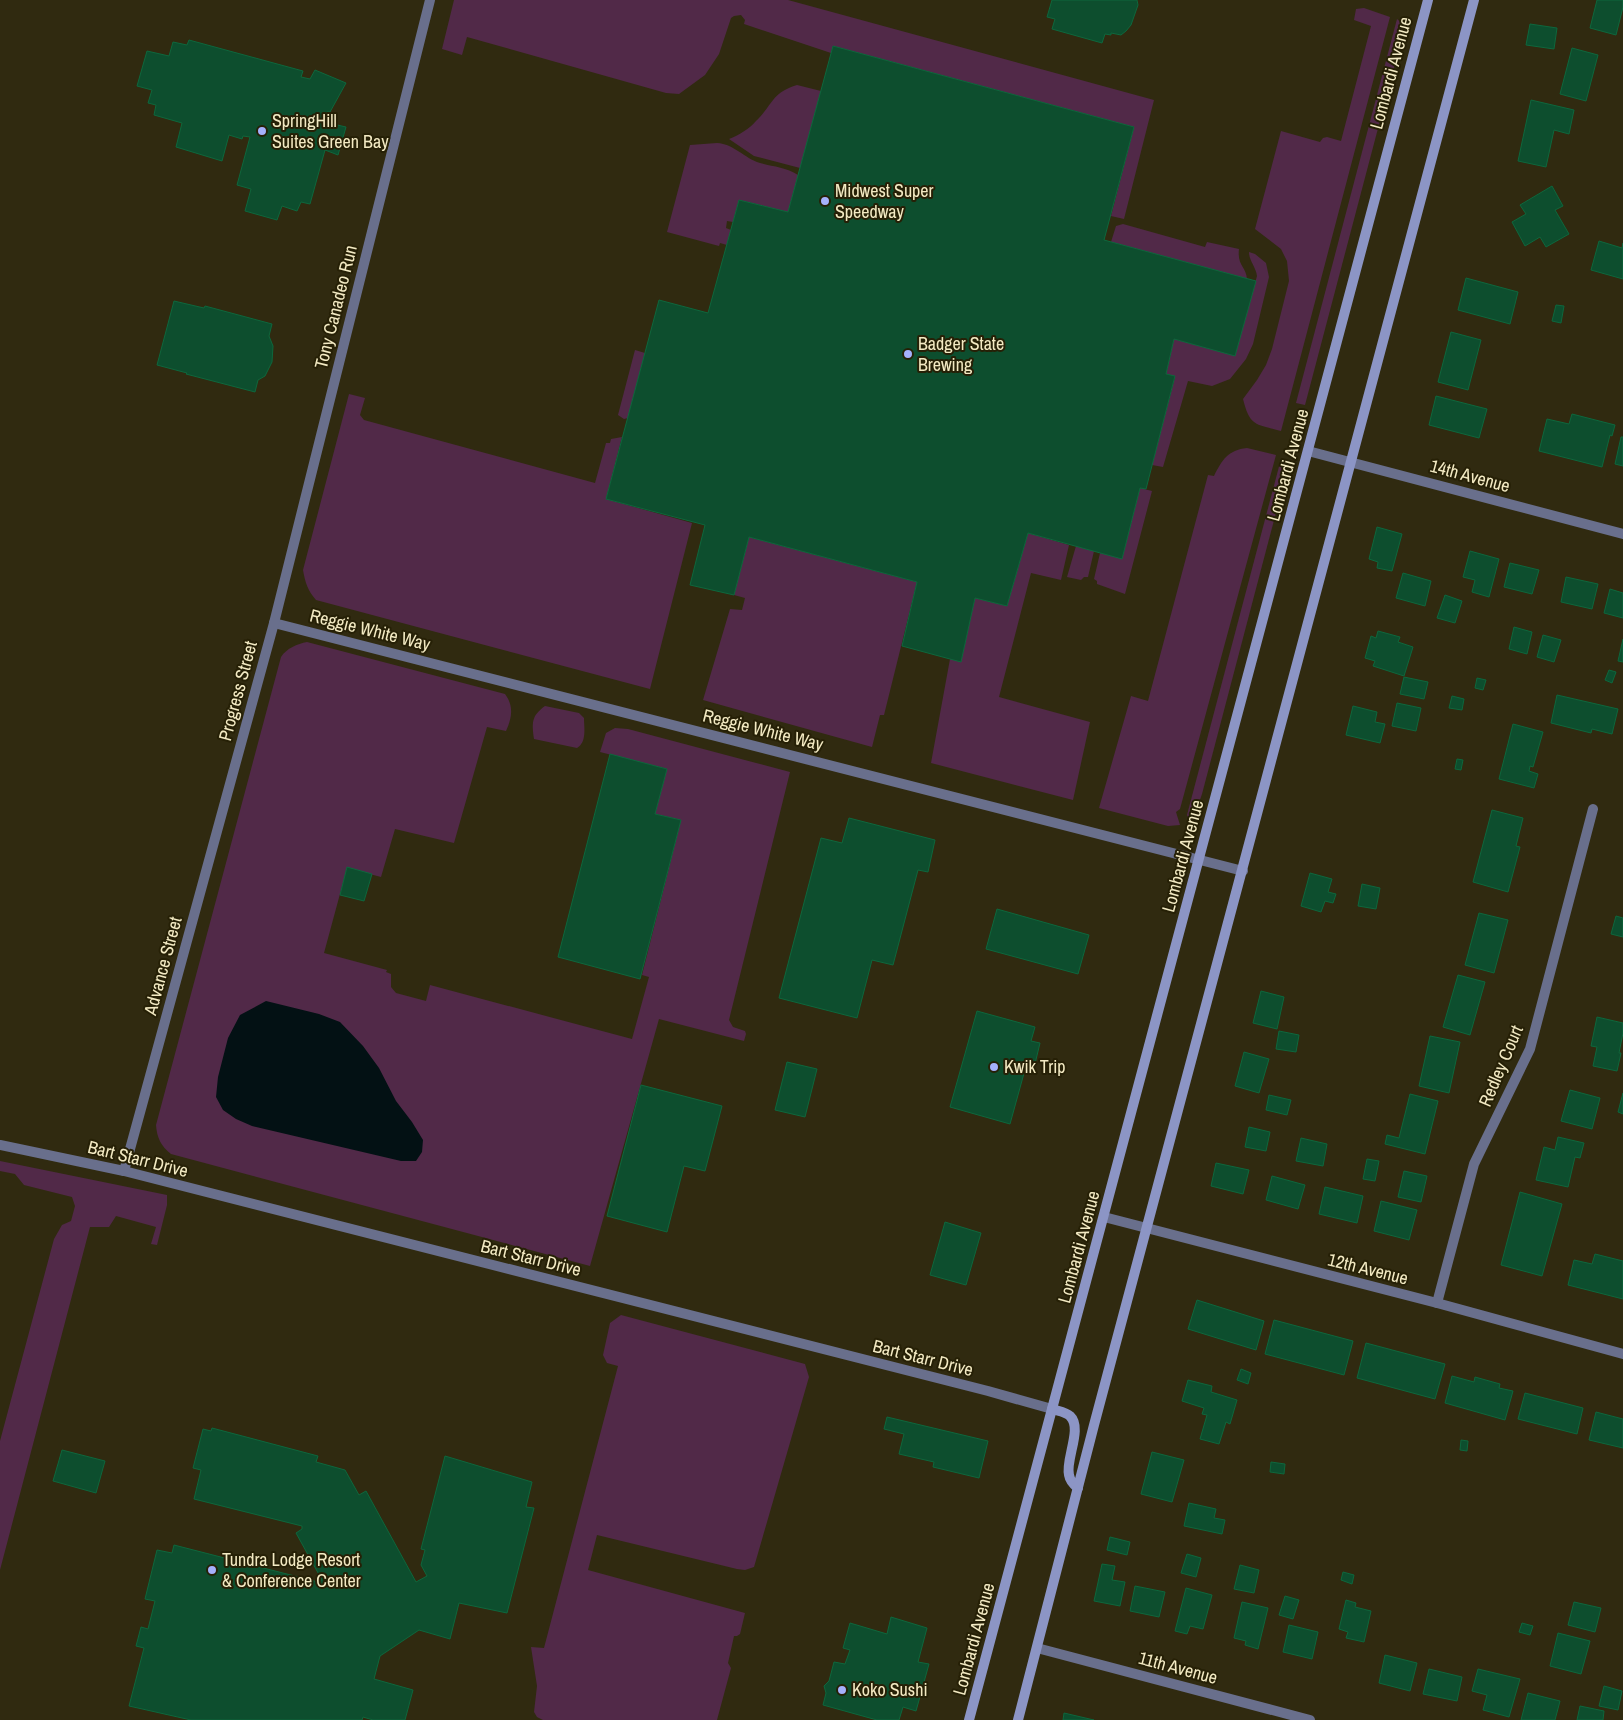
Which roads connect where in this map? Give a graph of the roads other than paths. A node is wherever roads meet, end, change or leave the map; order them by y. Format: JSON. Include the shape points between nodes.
{"nodes":[{"id":1,"x":430,"y":0,"type":"edge"},
{"id":2,"x":1428,"y":0,"type":"edge"},
{"id":3,"x":1474,"y":0,"type":"edge"},
{"id":4,"x":1308,"y":451,"type":"junction"},
{"id":5,"x":1351,"y":462,"type":"junction"},
{"id":6,"x":1623,"y":534,"type":"edge"},
{"id":7,"x":274,"y":622,"type":"junction"},
{"id":8,"x":234,"y":768,"type":"joint"},
{"id":9,"x":1593,"y":810,"type":"dead end"},
{"id":10,"x":1199,"y":859,"type":"junction"},
{"id":11,"x":1243,"y":870,"type":"junction"},
{"id":12,"x":0,"y":1145,"type":"edge"},
{"id":13,"x":124,"y":1171,"type":"junction"},
{"id":14,"x":1104,"y":1217,"type":"junction"},
{"id":15,"x":1147,"y":1228,"type":"junction"},
{"id":16,"x":1437,"y":1303,"type":"junction"},
{"id":17,"x":1623,"y":1354,"type":"edge"},
{"id":18,"x":1052,"y":1409,"type":"junction"},
{"id":19,"x":1078,"y":1488,"type":"junction"},
{"id":20,"x":1037,"y":1648,"type":"junction"},
{"id":21,"x":969,"y":1720,"type":"edge"},
{"id":22,"x":1018,"y":1720,"type":"edge"},
{"id":23,"x":1310,"y":1720,"type":"edge"}],
"edges":[{"from":1,"to":7,"type":"street","name":"Tony Canadeo Run"},
{"from":2,"to":4,"type":"main road","name":"Lombardi Avenue"},
{"from":3,"to":5,"type":"main road"},
{"from":4,"to":5,"type":"street","name":"14th Avenue"},
{"from":4,"to":10,"type":"main road","name":"Lombardi Avenue"},
{"from":5,"to":6,"type":"street","name":"14th Avenue"},
{"from":5,"to":11,"type":"main road"},
{"from":7,"to":8,"type":"street","name":"Progress Street"},
{"from":7,"to":10,"type":"street","name":"Reggie White Way"},
{"from":8,"to":13,"type":"street","name":"Advance Street"},
{"from":9,"to":16,"type":"street","name":"Redley Court","via":[[1530,1049],[1474,1164]]},
{"from":10,"to":11,"type":"street","name":"Reggie White Way"},
{"from":10,"to":14,"type":"main road","name":"Lombardi Avenue"},
{"from":11,"to":15,"type":"main road"},
{"from":12,"to":13,"type":"street","name":"Bart Starr Drive"},
{"from":13,"to":18,"type":"street","name":"Bart Starr Drive"},
{"from":14,"to":15,"type":"street","name":"12th Avenue"},
{"from":14,"to":18,"type":"main road","name":"Lombardi Avenue"},
{"from":15,"to":16,"type":"street","name":"12th Avenue"},
{"from":15,"to":19,"type":"main road"},
{"from":16,"to":17,"type":"street","name":"12th Avenue"},
{"from":18,"to":19,"type":"main road","via":[[1068,1414],[1074,1422],[1068,1473]]},
{"from":18,"to":21,"type":"main road","name":"Lombardi Avenue"},
{"from":19,"to":20,"type":"main road"},
{"from":20,"to":22,"type":"main road"},
{"from":20,"to":23,"type":"street","name":"11th Avenue"}]}
